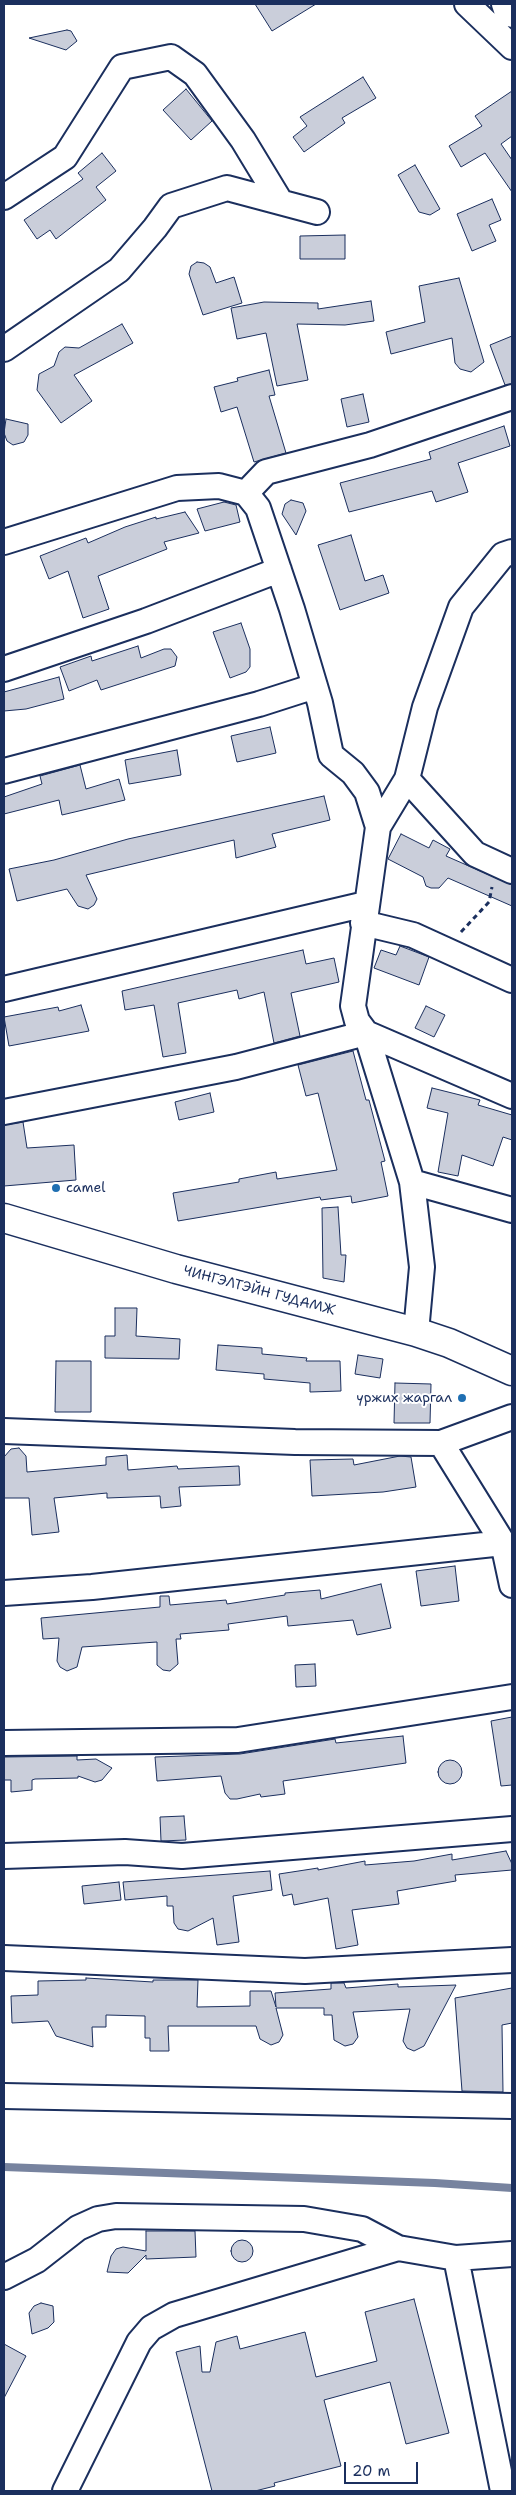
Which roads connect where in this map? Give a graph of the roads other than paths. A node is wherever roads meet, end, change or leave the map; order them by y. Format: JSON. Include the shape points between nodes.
{"nodes":[{"id":1,"x":467,"y":4,"type":"edge"},
{"id":2,"x":504,"y":4,"type":"edge"},
{"id":3,"x":512,"y":15,"type":"edge"},
{"id":4,"x":512,"y":46,"type":"edge"},
{"id":5,"x":4,"y":197,"type":"edge"},
{"id":6,"x":280,"y":201,"type":"junction"},
{"id":7,"x":317,"y":212,"type":"dead end"},
{"id":8,"x":4,"y":349,"type":"edge"},
{"id":9,"x":512,"y":397,"type":"edge"},
{"id":10,"x":246,"y":494,"type":"junction"},
{"id":11,"x":4,"y":542,"type":"edge"},
{"id":12,"x":512,"y":552,"type":"edge"},
{"id":13,"x":279,"y":570,"type":"junction"},
{"id":14,"x":4,"y":669,"type":"edge"},
{"id":15,"x":315,"y":686,"type":"junction"},
{"id":16,"x":4,"y":771,"type":"edge"},
{"id":17,"x":407,"y":779,"type":"junction"},
{"id":18,"x":378,"y":827,"type":"junction"},
{"id":19,"x":505,"y":868,"type":"edge"},
{"id":20,"x":365,"y":913,"type":"junction"},
{"id":21,"x":512,"y":980,"type":"edge"},
{"id":22,"x":4,"y":989,"type":"edge"},
{"id":23,"x":366,"y":1033,"type":"junction"},
{"id":24,"x":512,"y":1096,"type":"edge"},
{"id":25,"x":4,"y":1112,"type":"edge"},
{"id":26,"x":412,"y":1182,"type":"junction"},
{"id":27,"x":512,"y":1210,"type":"edge"},
{"id":28,"x":4,"y":1218,"type":"edge"},
{"id":29,"x":416,"y":1332,"type":"junction"},
{"id":30,"x":512,"y":1372,"type":"edge"},
{"id":31,"x":512,"y":1416,"type":"edge"},
{"id":32,"x":4,"y":1431,"type":"edge"},
{"id":33,"x":442,"y":1443,"type":"junction"},
{"id":34,"x":503,"y":1543,"type":"junction"},
{"id":35,"x":512,"y":1585,"type":"edge"},
{"id":36,"x":4,"y":1594,"type":"edge"},
{"id":37,"x":512,"y":1697,"type":"edge"},
{"id":38,"x":4,"y":1743,"type":"edge"},
{"id":39,"x":512,"y":1829,"type":"edge"},
{"id":40,"x":4,"y":1856,"type":"edge"},
{"id":41,"x":4,"y":1958,"type":"edge"},
{"id":42,"x":512,"y":1960,"type":"edge"},
{"id":43,"x":4,"y":2096,"type":"edge"},
{"id":44,"x":512,"y":2106,"type":"edge"},
{"id":45,"x":398,"y":2248,"type":"junction"},
{"id":46,"x":512,"y":2254,"type":"edge"},
{"id":47,"x":456,"y":2258,"type":"junction"},
{"id":48,"x":4,"y":2277,"type":"edge"},
{"id":49,"x":65,"y":2491,"type":"edge"},
{"id":50,"x":504,"y":2491,"type":"edge"}],
"edges":[{"from":1,"to":4,"type":"street"},
{"from":2,"to":3,"type":"street"},
{"from":5,"to":6,"type":"street","via":[[66,157],[122,67],[171,57],[195,74],[243,140]]},
{"from":6,"to":7,"type":"street"},
{"from":6,"to":8,"type":"street","via":[[227,188],[171,206],[119,270]]},
{"from":9,"to":10,"type":"street","via":[[370,445],[266,472]]},
{"from":10,"to":11,"type":"street","via":[[219,486],[177,488]]},
{"from":10,"to":13,"type":"street","via":[[258,508]]},
{"from":12,"to":17,"type":"street","via":[[503,555],[461,608],[425,707]]},
{"from":13,"to":14,"type":"street","via":[[146,621]]},
{"from":13,"to":15,"type":"street"},
{"from":15,"to":16,"type":"street","via":[[259,704]]},
{"from":15,"to":18,"type":"street","via":[[331,755],[353,773],[367,792]]},
{"from":17,"to":18,"type":"street"},
{"from":17,"to":19,"type":"street","via":[[475,854]]},
{"from":18,"to":20,"type":"street"},
{"from":20,"to":21,"type":"street"},
{"from":20,"to":22,"type":"street"},
{"from":20,"to":23,"type":"street","via":[[353,1006],[357,1021]]},
{"from":23,"to":24,"type":"street"},
{"from":23,"to":25,"type":"street","via":[[236,1067]]},
{"from":23,"to":26,"type":"street"},
{"from":26,"to":27,"type":"street"},
{"from":26,"to":29,"type":"street","via":[[422,1267]]},
{"from":28,"to":29,"type":"main road","name":"ЧИНГЭЛТЭЙН ГУДАМЖ","via":[[176,1269]]},
{"from":29,"to":30,"type":"main road","name":"ЧИНГЭЛТЭЙН ГУДАМЖ","via":[[449,1343]]},
{"from":31,"to":33,"type":"street"},
{"from":32,"to":33,"type":"street"},
{"from":33,"to":34,"type":"street"},
{"from":34,"to":35,"type":"street"},
{"from":34,"to":36,"type":"street"},
{"from":37,"to":38,"type":"street","via":[[238,1740]]},
{"from":39,"to":40,"type":"street","via":[[182,1856],[125,1852]]},
{"from":41,"to":42,"type":"street","via":[[306,1971]]},
{"from":43,"to":44,"type":"street"},
{"from":45,"to":47,"type":"street"},
{"from":45,"to":48,"type":"street","via":[[362,2229],[304,2219],[116,2216],[98,2219],[78,2228],[37,2260]]},
{"from":45,"to":49,"type":"street","via":[[174,2315],[151,2328],[139,2342]]},
{"from":46,"to":47,"type":"street"},
{"from":47,"to":50,"type":"street"}]}
